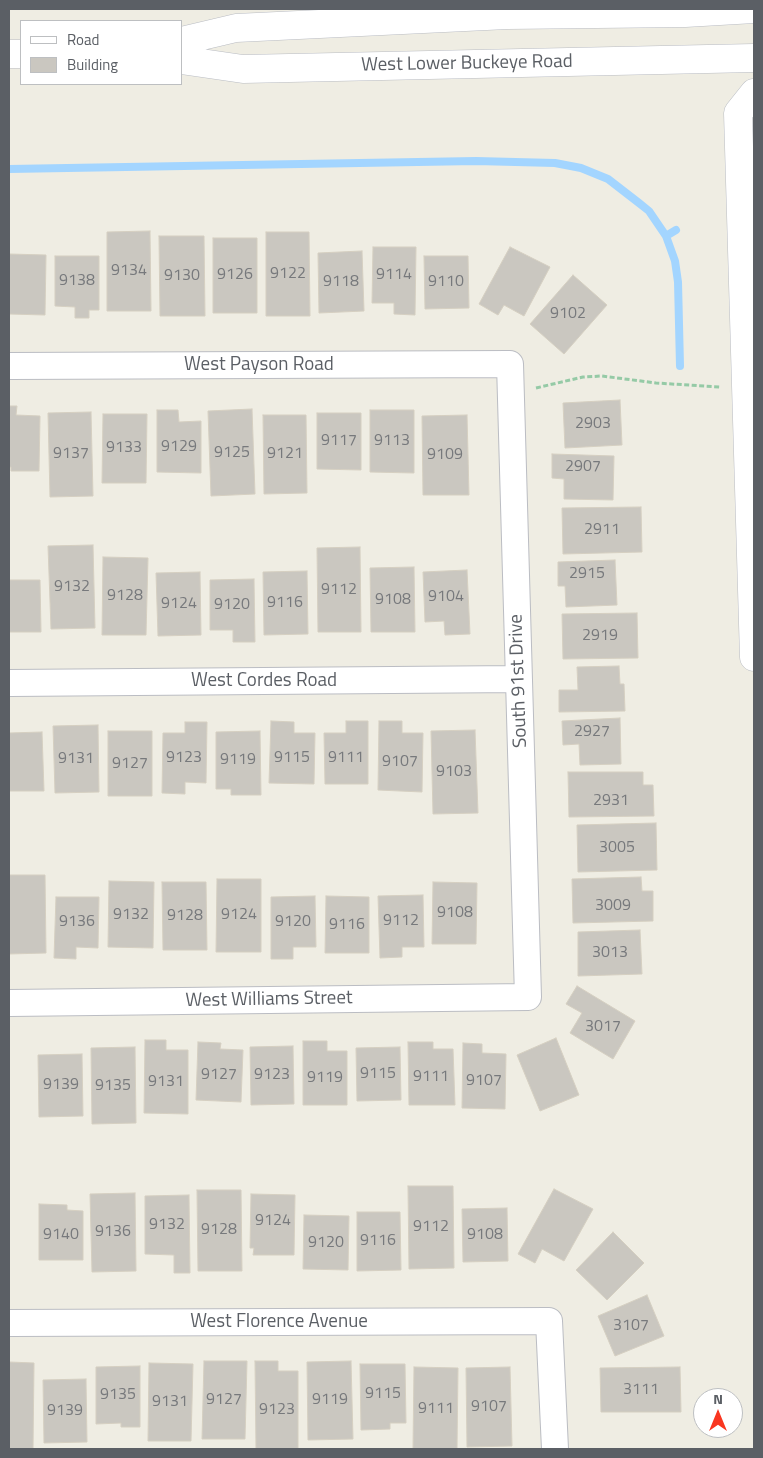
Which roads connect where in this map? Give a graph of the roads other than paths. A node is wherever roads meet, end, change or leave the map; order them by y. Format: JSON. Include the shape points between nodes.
{"nodes":[{"id":1,"x":754,"y":9,"type":"edge"},
{"id":2,"x":182,"y":41,"type":"edge"},
{"id":3,"x":754,"y":58,"type":"edge"},
{"id":4,"x":182,"y":60,"type":"edge"},
{"id":5,"x":754,"y":93,"type":"edge"},
{"id":6,"x":9,"y":366,"type":"edge"},
{"id":7,"x":510,"y":376,"type":"joint"},
{"id":8,"x":754,"y":657,"type":"edge"},
{"id":9,"x":519,"y":680,"type":"junction"},
{"id":10,"x":9,"y":683,"type":"edge"},
{"id":11,"x":528,"y":997,"type":"joint"},
{"id":12,"x":9,"y":1003,"type":"edge"},
{"id":13,"x":9,"y":1323,"type":"edge"},
{"id":14,"x":554,"y":1449,"type":"edge"}],
"edges":[{"from":1,"to":2,"type":"main road","via":[[507,15],[236,28]]},
{"from":3,"to":4,"type":"main road","name":"West Lower Buckeye Road","via":[[243,69]]},
{"from":5,"to":8,"type":"main road","via":[[738,114]]},
{"from":6,"to":7,"type":"street","name":"West Payson Road"},
{"from":7,"to":9,"type":"street","name":"South 91st Drive"},
{"from":9,"to":10,"type":"street","name":"West Cordes Road"},
{"from":9,"to":11,"type":"street","name":"South 91st Drive"},
{"from":11,"to":12,"type":"street","name":"West Williams Street"},
{"from":13,"to":14,"type":"street","name":"West Florence Avenue","via":[[549,1321]]}]}
